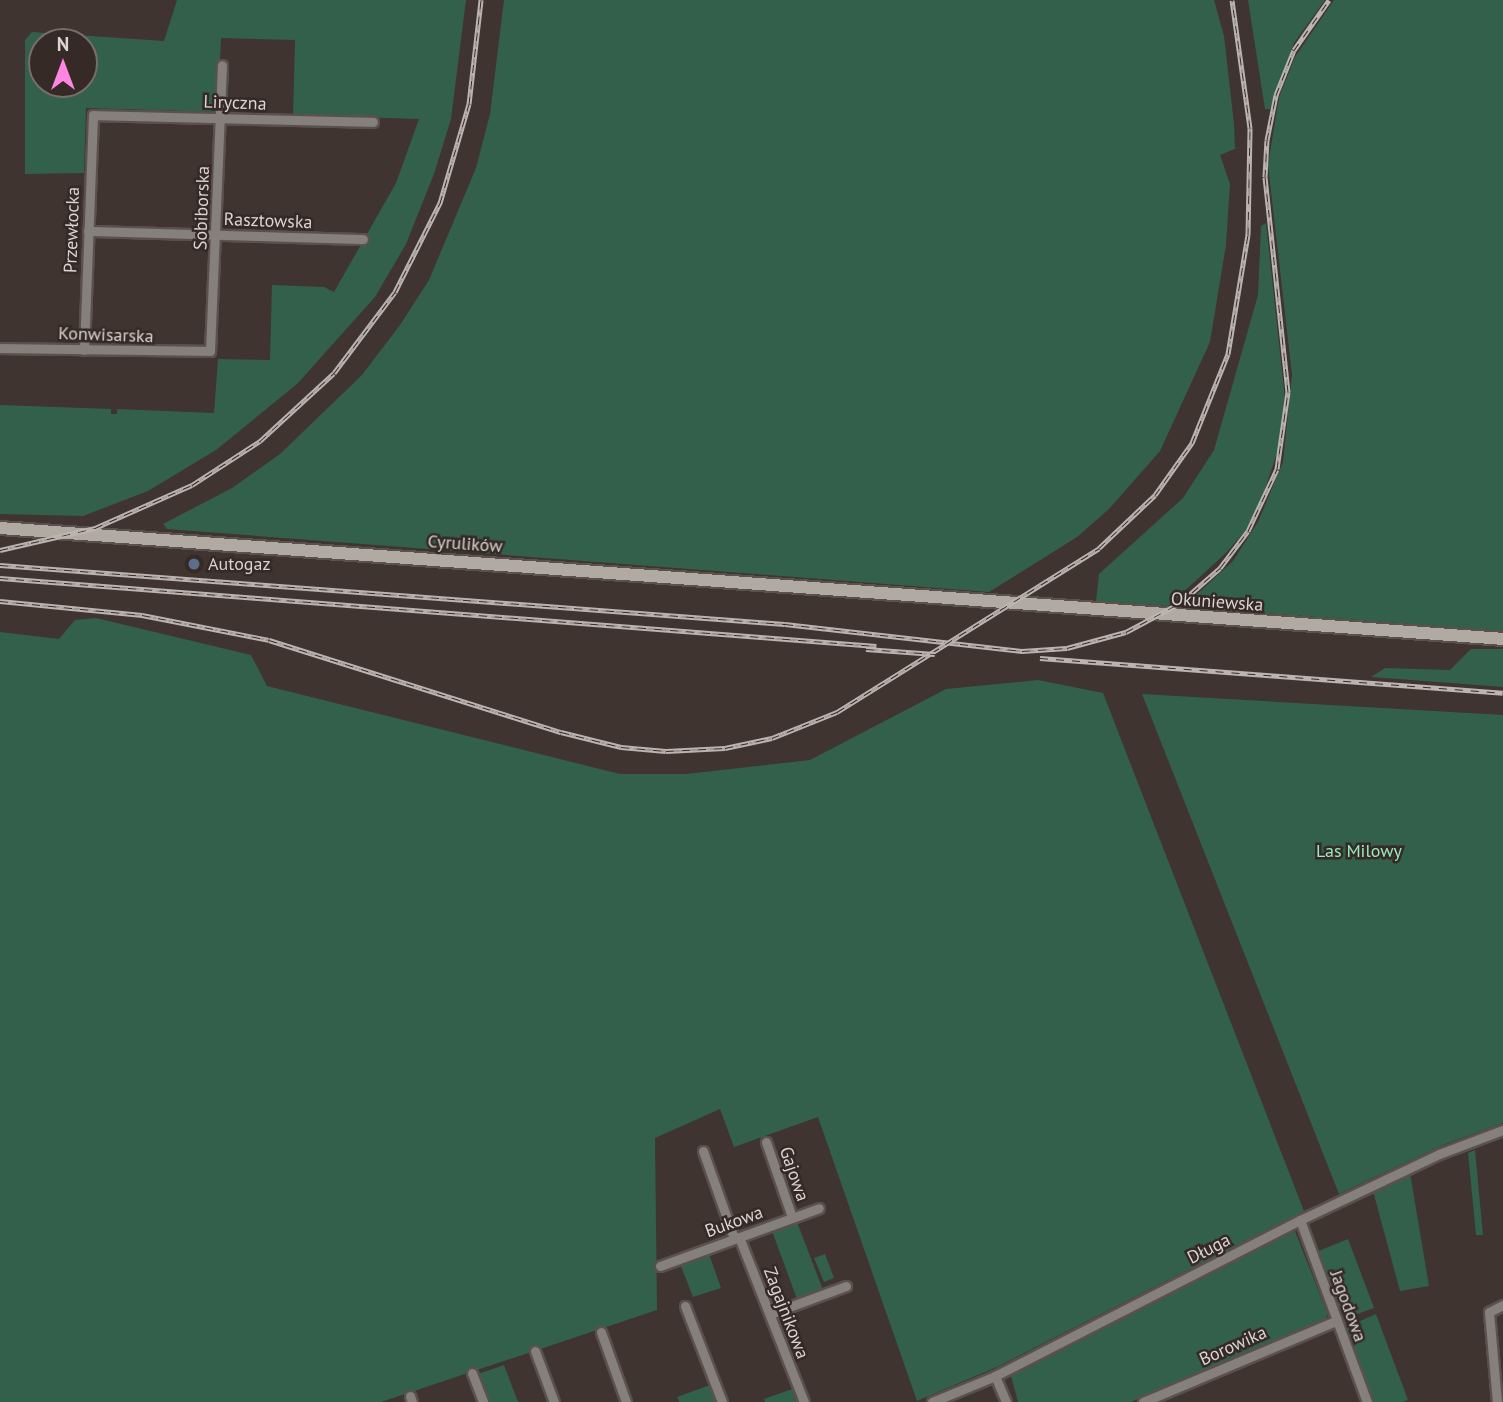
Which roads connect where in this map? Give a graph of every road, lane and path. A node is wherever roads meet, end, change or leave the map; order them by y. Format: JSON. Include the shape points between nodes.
{"nodes":[{"id":1,"x":222,"y":65,"type":"dead end"},
{"id":2,"x":97,"y":114,"type":"joint"},
{"id":3,"x":221,"y":118,"type":"junction"},
{"id":4,"x":373,"y":122,"type":"dead end"},
{"id":5,"x":89,"y":231,"type":"junction"},
{"id":6,"x":216,"y":235,"type":"junction"},
{"id":7,"x":363,"y":239,"type":"dead end"},
{"id":8,"x":0,"y":348,"type":"edge"},
{"id":9,"x":84,"y":350,"type":"junction"},
{"id":10,"x":209,"y":351,"type":"joint"},
{"id":11,"x":0,"y":528,"type":"edge"},
{"id":12,"x":928,"y":598,"type":"joint"},
{"id":13,"x":1503,"y":639,"type":"edge"},
{"id":14,"x":1503,"y":1130,"type":"edge"},
{"id":15,"x":766,"y":1142,"type":"dead end"},
{"id":16,"x":703,"y":1151,"type":"dead end"},
{"id":17,"x":819,"y":1208,"type":"dead end"},
{"id":18,"x":792,"y":1217,"type":"junction"},
{"id":19,"x":1300,"y":1220,"type":"junction"},
{"id":20,"x":736,"y":1237,"type":"junction"},
{"id":21,"x":660,"y":1266,"type":"dead end"},
{"id":22,"x":846,"y":1286,"type":"dead end"},
{"id":23,"x":1503,"y":1305,"type":"edge"},
{"id":24,"x":685,"y":1306,"type":"dead end"},
{"id":25,"x":770,"y":1314,"type":"junction"},
{"id":26,"x":1336,"y":1321,"type":"junction"},
{"id":27,"x":601,"y":1332,"type":"dead end"},
{"id":28,"x":535,"y":1351,"type":"dead end"},
{"id":29,"x":472,"y":1374,"type":"dead end"},
{"id":30,"x":995,"y":1376,"type":"junction"},
{"id":31,"x":483,"y":1402,"type":"edge"},
{"id":32,"x":554,"y":1402,"type":"edge"},
{"id":33,"x":626,"y":1402,"type":"edge"},
{"id":34,"x":722,"y":1402,"type":"edge"},
{"id":35,"x":804,"y":1402,"type":"edge"},
{"id":36,"x":932,"y":1402,"type":"edge"},
{"id":37,"x":1006,"y":1402,"type":"edge"},
{"id":38,"x":1143,"y":1402,"type":"edge"},
{"id":39,"x":1367,"y":1402,"type":"edge"},
{"id":40,"x":1497,"y":1402,"type":"edge"}],
"edges":[{"from":1,"to":3,"type":"street","name":"Sobiborska"},
{"from":2,"to":3,"type":"street","name":"Liryczna"},
{"from":2,"to":5,"type":"street","name":"Przewłocka","via":[[90,124]]},
{"from":3,"to":4,"type":"street","name":"Liryczna"},
{"from":3,"to":6,"type":"street","name":"Sobiborska"},
{"from":5,"to":6,"type":"street","name":"Rasztowska"},
{"from":5,"to":9,"type":"street","name":"Przewłocka"},
{"from":6,"to":7,"type":"street","name":"Rasztowska"},
{"from":6,"to":10,"type":"street","name":"Sobiborska"},
{"from":8,"to":9,"type":"street","name":"Konwisarska"},
{"from":9,"to":10,"type":"street","name":"Konwisarska"},
{"from":11,"to":12,"type":"main road","name":"Cyrulików"},
{"from":12,"to":13,"type":"main road","name":"Okuniewska"},
{"from":14,"to":19,"type":"street","name":"Długa","via":[[1439,1154]]},
{"from":15,"to":18,"type":"street","name":"Gajowa"},
{"from":16,"to":20,"type":"street","name":"Zagajnikowa"},
{"from":17,"to":18,"type":"street","name":"Bukowa"},
{"from":18,"to":20,"type":"street","name":"Bukowa"},
{"from":19,"to":26,"type":"street","name":"Jagodowa"},
{"from":19,"to":30,"type":"street","name":"Długa"},
{"from":20,"to":21,"type":"street","name":"Bukowa"},
{"from":20,"to":25,"type":"street","name":"Zagajnikowa"},
{"from":22,"to":25,"type":"street"},
{"from":23,"to":40,"type":"street","via":[[1489,1312]]},
{"from":24,"to":34,"type":"street"},
{"from":25,"to":35,"type":"street","name":"Zagajnikowa"},
{"from":26,"to":38,"type":"street","name":"Borowika"},
{"from":26,"to":39,"type":"street","name":"Jagodowa"},
{"from":27,"to":33,"type":"street"},
{"from":28,"to":32,"type":"street"},
{"from":29,"to":31,"type":"street"},
{"from":30,"to":36,"type":"street","name":"Długa"},
{"from":30,"to":37,"type":"street"}]}
